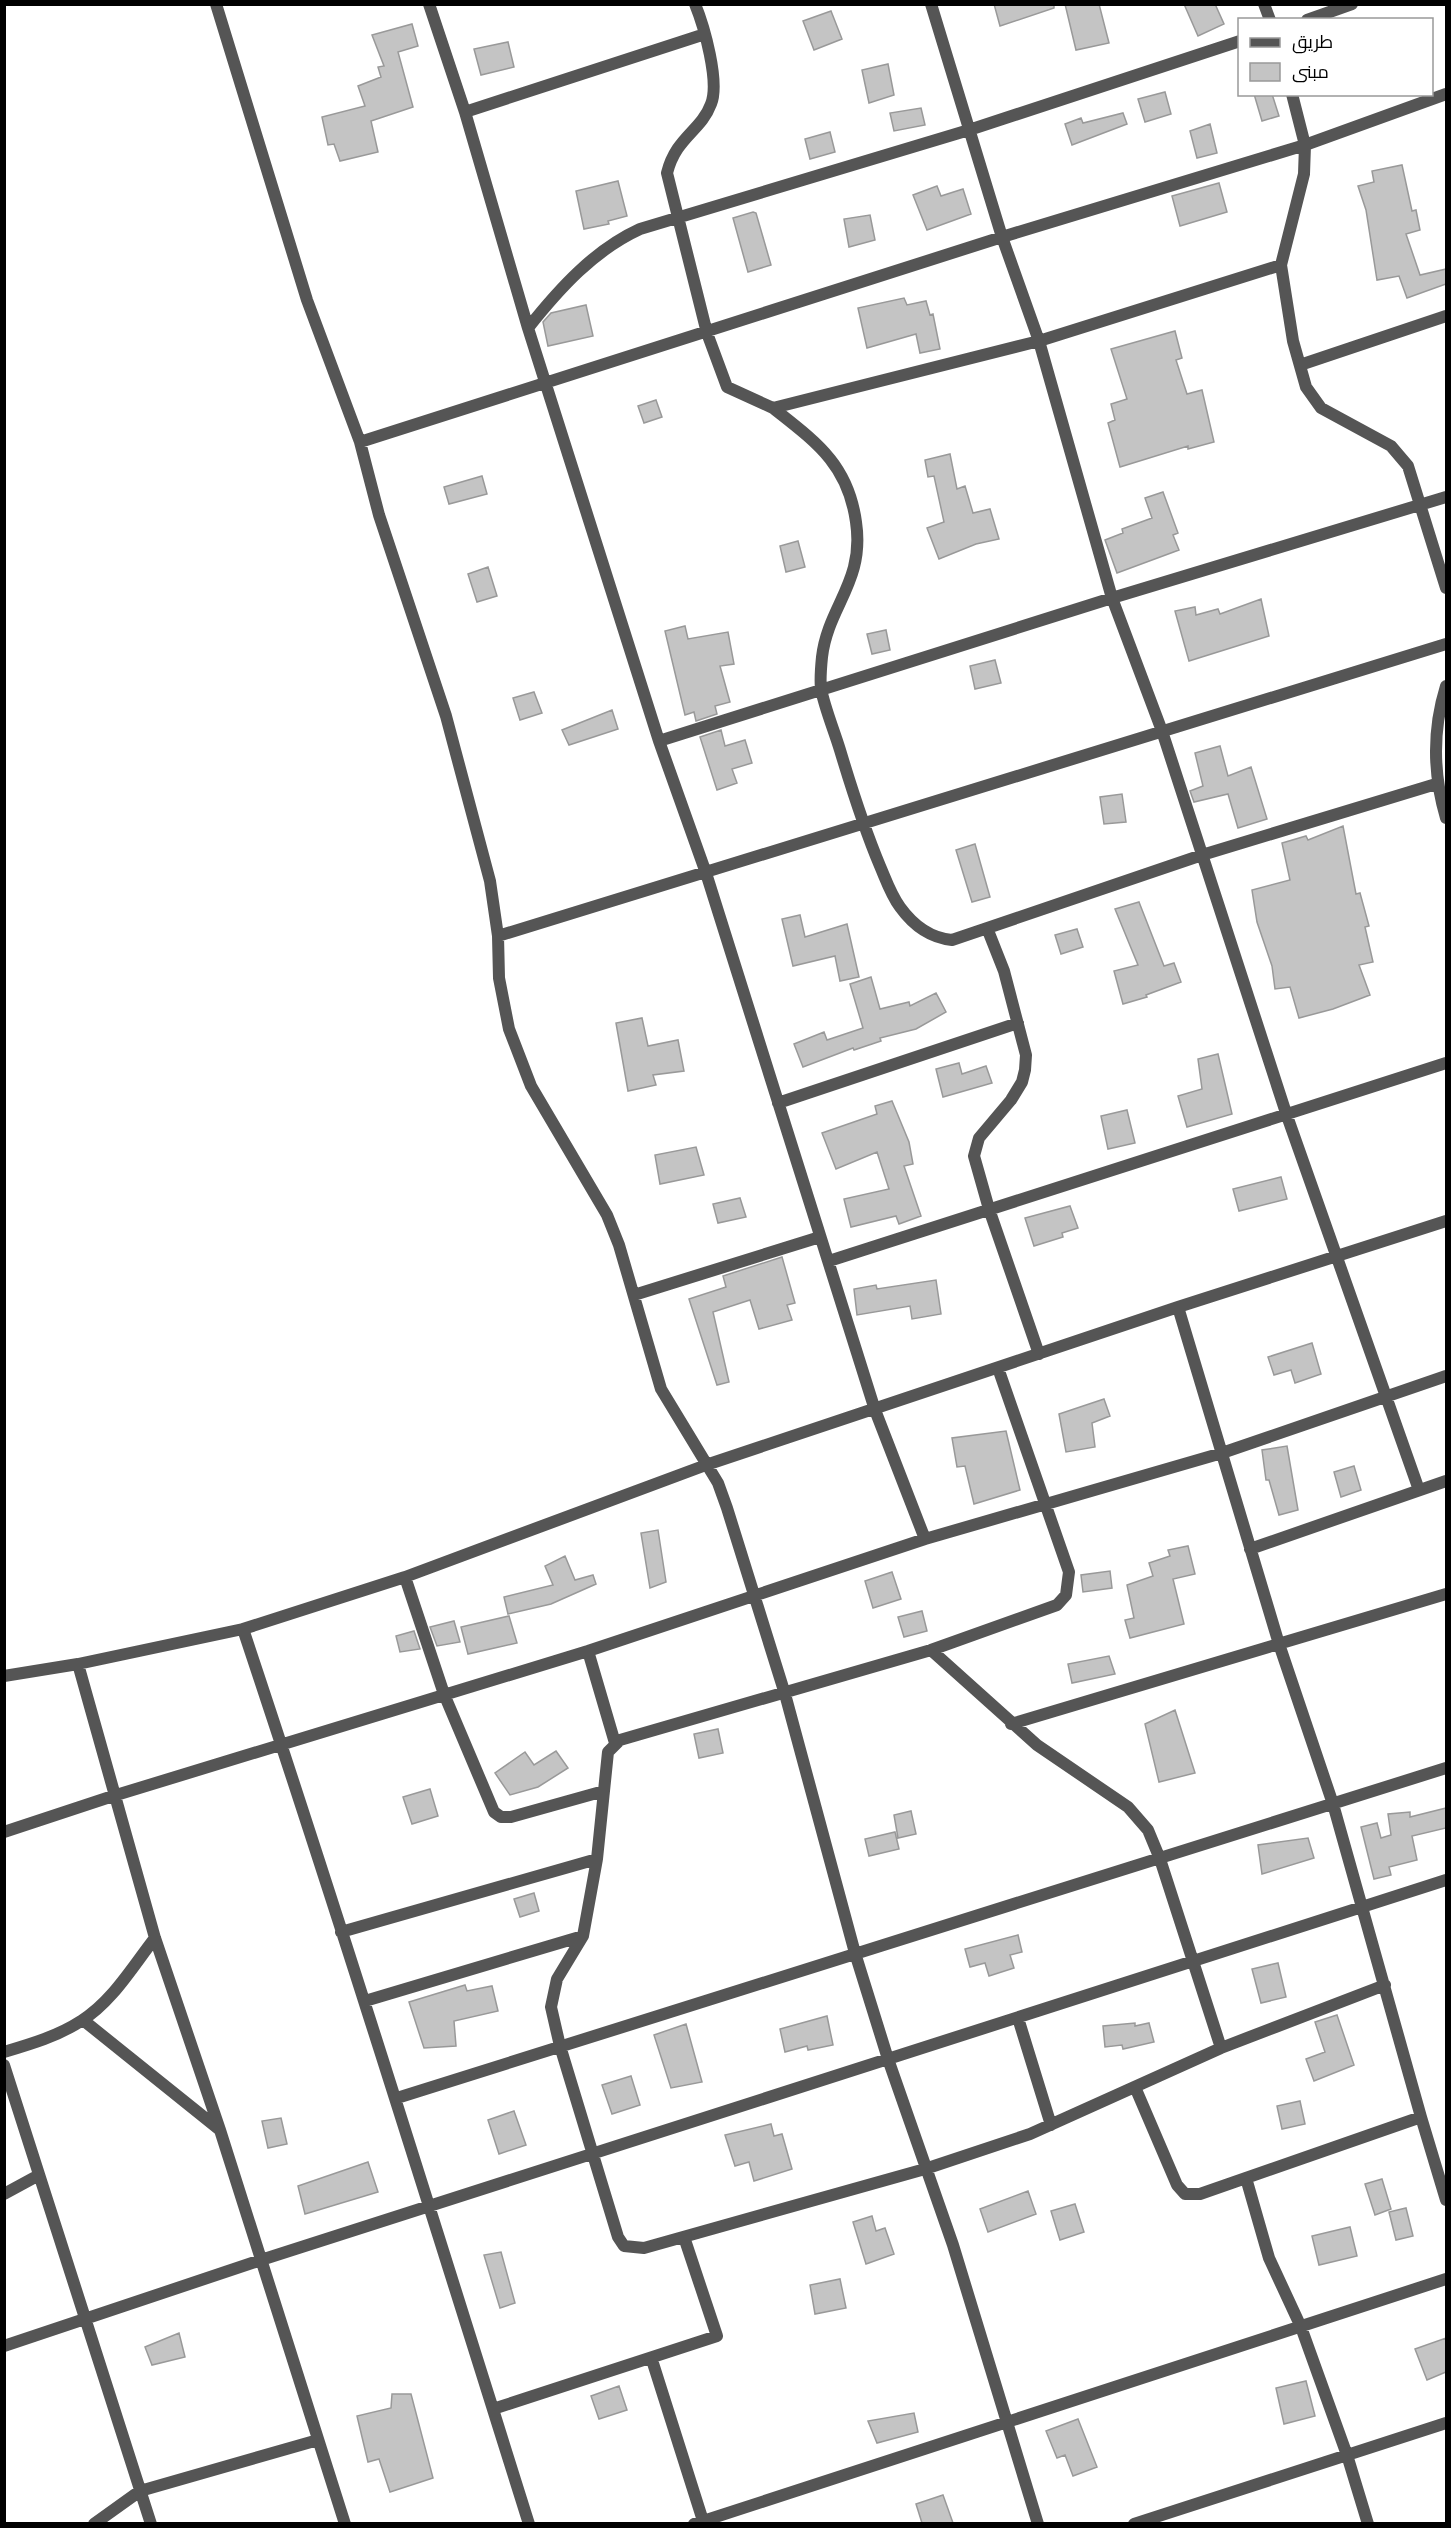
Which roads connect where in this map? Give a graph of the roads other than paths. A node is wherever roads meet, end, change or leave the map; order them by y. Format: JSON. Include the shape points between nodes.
{"nodes":[{"id":1,"x":216,"y":4,"type":"edge"},
{"id":2,"x":429,"y":4,"type":"edge"},
{"id":3,"x":695,"y":4,"type":"edge"},
{"id":4,"x":931,"y":4,"type":"edge"},
{"id":5,"x":1353,"y":4,"type":"edge"},
{"id":6,"x":1312,"y":18,"type":"edge"},
{"id":7,"x":705,"y":34,"type":"junction"},
{"id":8,"x":1238,"y":41,"type":"edge"},
{"id":9,"x":1446,"y":94,"type":"edge"},
{"id":10,"x":1293,"y":96,"type":"edge"},
{"id":11,"x":465,"y":111,"type":"junction"},
{"id":12,"x":969,"y":130,"type":"junction"},
{"id":13,"x":1305,"y":145,"type":"junction"},
{"id":14,"x":677,"y":219,"type":"junction"},
{"id":15,"x":1002,"y":237,"type":"junction"},
{"id":16,"x":1281,"y":265,"type":"junction"},
{"id":17,"x":1446,"y":316,"type":"edge"},
{"id":18,"x":528,"y":328,"type":"junction"},
{"id":19,"x":707,"y":333,"type":"junction"},
{"id":20,"x":1039,"y":341,"type":"junction"},
{"id":21,"x":1300,"y":366,"type":"junction"},
{"id":22,"x":547,"y":383,"type":"junction"},
{"id":23,"x":773,"y":408,"type":"junction"},
{"id":24,"x":360,"y":442,"type":"junction"},
{"id":25,"x":1446,"y":497,"type":"edge"},
{"id":26,"x":1421,"y":504,"type":"junction"},
{"id":27,"x":1446,"y":588,"type":"edge"},
{"id":28,"x":1112,"y":598,"type":"junction"},
{"id":29,"x":1446,"y":644,"type":"edge"},
{"id":30,"x":1446,"y":686,"type":"edge"},
{"id":31,"x":821,"y":688,"type":"junction"},
{"id":32,"x":1162,"y":731,"type":"junction"},
{"id":33,"x":659,"y":741,"type":"junction"},
{"id":34,"x":1436,"y":784,"type":"junction"},
{"id":35,"x":1446,"y":818,"type":"edge"},
{"id":36,"x":863,"y":825,"type":"junction"},
{"id":37,"x":1202,"y":855,"type":"junction"},
{"id":38,"x":706,"y":873,"type":"junction"},
{"id":39,"x":987,"y":928,"type":"junction"},
{"id":40,"x":498,"y":936,"type":"junction"},
{"id":41,"x":1018,"y":1023,"type":"junction"},
{"id":42,"x":1446,"y":1063,"type":"edge"},
{"id":43,"x":778,"y":1103,"type":"junction"},
{"id":44,"x":1286,"y":1113,"type":"junction"},
{"id":45,"x":989,"y":1209,"type":"junction"},
{"id":46,"x":1446,"y":1221,"type":"edge"},
{"id":47,"x":820,"y":1237,"type":"junction"},
{"id":48,"x":1337,"y":1257,"type":"junction"},
{"id":49,"x":829,"y":1261,"type":"junction"},
{"id":50,"x":634,"y":1295,"type":"junction"},
{"id":51,"x":1178,"y":1307,"type":"junction"},
{"id":52,"x":1039,"y":1354,"type":"junction"},
{"id":53,"x":998,"y":1368,"type":"junction"},
{"id":54,"x":1446,"y":1376,"type":"edge"},
{"id":55,"x":1385,"y":1396,"type":"junction"},
{"id":56,"x":875,"y":1410,"type":"junction"},
{"id":57,"x":1222,"y":1453,"type":"junction"},
{"id":58,"x":706,"y":1465,"type":"junction"},
{"id":59,"x":1446,"y":1481,"type":"edge"},
{"id":60,"x":1419,"y":1490,"type":"junction"},
{"id":61,"x":1045,"y":1503,"type":"junction"},
{"id":62,"x":925,"y":1539,"type":"junction"},
{"id":63,"x":1250,"y":1549,"type":"junction"},
{"id":64,"x":405,"y":1577,"type":"junction"},
{"id":65,"x":1446,"y":1593,"type":"edge"},
{"id":66,"x":754,"y":1596,"type":"junction"},
{"id":67,"x":243,"y":1629,"type":"junction"},
{"id":68,"x":1279,"y":1644,"type":"junction"},
{"id":69,"x":931,"y":1650,"type":"junction"},
{"id":70,"x":588,"y":1652,"type":"junction"},
{"id":71,"x":78,"y":1664,"type":"junction"},
{"id":72,"x":4,"y":1676,"type":"edge"},
{"id":73,"x":785,"y":1694,"type":"junction"},
{"id":74,"x":444,"y":1695,"type":"junction"},
{"id":75,"x":1011,"y":1724,"type":"junction"},
{"id":76,"x":615,"y":1743,"type":"junction"},
{"id":77,"x":282,"y":1745,"type":"junction"},
{"id":78,"x":1446,"y":1767,"type":"edge"},
{"id":79,"x":604,"y":1791,"type":"junction"},
{"id":80,"x":113,"y":1796,"type":"junction"},
{"id":81,"x":1333,"y":1804,"type":"junction"},
{"id":82,"x":4,"y":1832,"type":"edge"},
{"id":83,"x":597,"y":1859,"type":"junction"},
{"id":84,"x":1160,"y":1859,"type":"junction"},
{"id":85,"x":1446,"y":1880,"type":"edge"},
{"id":86,"x":1362,"y":1906,"type":"junction"},
{"id":87,"x":341,"y":1932,"type":"junction"},
{"id":88,"x":583,"y":1936,"type":"junction"},
{"id":89,"x":155,"y":1938,"type":"junction"},
{"id":90,"x":855,"y":1953,"type":"junction"},
{"id":91,"x":1194,"y":1963,"type":"junction"},
{"id":92,"x":1385,"y":1985,"type":"junction"},
{"id":93,"x":365,"y":2001,"type":"junction"},
{"id":94,"x":1018,"y":2018,"type":"junction"},
{"id":95,"x":83,"y":2020,"type":"junction"},
{"id":96,"x":560,"y":2046,"type":"junction"},
{"id":97,"x":1221,"y":2048,"type":"junction"},
{"id":98,"x":4,"y":2052,"type":"edge"},
{"id":99,"x":888,"y":2059,"type":"junction"},
{"id":100,"x":4,"y":2065,"type":"edge"},
{"id":101,"x":1135,"y":2087,"type":"junction"},
{"id":102,"x":397,"y":2098,"type":"junction"},
{"id":103,"x":1420,"y":2117,"type":"junction"},
{"id":104,"x":1051,"y":2125,"type":"junction"},
{"id":105,"x":220,"y":2130,"type":"junction"},
{"id":106,"x":592,"y":2154,"type":"junction"},
{"id":107,"x":925,"y":2169,"type":"junction"},
{"id":108,"x":39,"y":2175,"type":"junction"},
{"id":109,"x":1246,"y":2178,"type":"junction"},
{"id":110,"x":4,"y":2194,"type":"edge"},
{"id":111,"x":1446,"y":2200,"type":"edge"},
{"id":112,"x":428,"y":2206,"type":"junction"},
{"id":113,"x":684,"y":2237,"type":"junction"},
{"id":114,"x":261,"y":2260,"type":"junction"},
{"id":115,"x":1446,"y":2279,"type":"edge"},
{"id":116,"x":84,"y":2320,"type":"junction"},
{"id":117,"x":1301,"y":2326,"type":"junction"},
{"id":118,"x":4,"y":2346,"type":"edge"},
{"id":119,"x":652,"y":2360,"type":"junction"},
{"id":120,"x":493,"y":2409,"type":"junction"},
{"id":121,"x":1008,"y":2423,"type":"junction"},
{"id":122,"x":1446,"y":2423,"type":"edge"},
{"id":123,"x":318,"y":2440,"type":"junction"},
{"id":124,"x":1347,"y":2455,"type":"junction"},
{"id":125,"x":140,"y":2491,"type":"junction"},
{"id":126,"x":700,"y":2522,"type":"edge"},
{"id":127,"x":94,"y":2523,"type":"edge"},
{"id":128,"x":151,"y":2523,"type":"edge"},
{"id":129,"x":345,"y":2523,"type":"edge"},
{"id":130,"x":529,"y":2523,"type":"edge"},
{"id":131,"x":1038,"y":2523,"type":"edge"},
{"id":132,"x":1134,"y":2523,"type":"edge"},
{"id":133,"x":1368,"y":2523,"type":"edge"}],
"edges":[{"from":1,"to":24,"type":"street","via":[[307,300]]},
{"from":2,"to":11,"type":"street"},
{"from":3,"to":7,"type":"street"},
{"from":4,"to":12,"type":"street"},
{"from":5,"to":6,"type":"street"},
{"from":7,"to":11,"type":"street"},
{"from":7,"to":14,"type":"street","via":[[712,103],[671,155],[667,173]]},
{"from":8,"to":12,"type":"street"},
{"from":9,"to":13,"type":"street"},
{"from":10,"to":13,"type":"street"},
{"from":11,"to":18,"type":"street"},
{"from":12,"to":14,"type":"street"},
{"from":12,"to":15,"type":"street"},
{"from":13,"to":15,"type":"street"},
{"from":13,"to":16,"type":"street","via":[[1304,174]]},
{"from":14,"to":18,"type":"street","via":[[616,240],[575,276]]},
{"from":14,"to":19,"type":"street"},
{"from":15,"to":19,"type":"street"},
{"from":15,"to":20,"type":"street"},
{"from":16,"to":20,"type":"street"},
{"from":16,"to":21,"type":"street"},
{"from":17,"to":21,"type":"street"},
{"from":18,"to":22,"type":"street"},
{"from":19,"to":22,"type":"street"},
{"from":19,"to":23,"type":"street","via":[[727,387]]},
{"from":20,"to":23,"type":"street"},
{"from":20,"to":28,"type":"street"},
{"from":21,"to":26,"type":"street","via":[[1306,387],[1321,408],[1391,446],[1408,466]]},
{"from":22,"to":24,"type":"street"},
{"from":22,"to":33,"type":"street"},
{"from":23,"to":31,"type":"street","via":[[832,459],[847,486],[856,521],[858,549],[852,580],[826,636]]},
{"from":24,"to":40,"type":"street","via":[[379,515],[446,716],[490,881]]},
{"from":25,"to":26,"type":"street"},
{"from":26,"to":27,"type":"street"},
{"from":26,"to":28,"type":"street"},
{"from":28,"to":31,"type":"street"},
{"from":28,"to":32,"type":"street"},
{"from":29,"to":32,"type":"street"},
{"from":30,"to":34,"type":"street","via":[[1440,706]]},
{"from":31,"to":33,"type":"street"},
{"from":31,"to":36,"type":"street"},
{"from":32,"to":36,"type":"street"},
{"from":32,"to":37,"type":"street"},
{"from":33,"to":38,"type":"street"},
{"from":34,"to":35,"type":"street"},
{"from":34,"to":37,"type":"street"},
{"from":36,"to":38,"type":"street"},
{"from":36,"to":39,"type":"street","via":[[889,888],[918,926],[938,938],[952,940]]},
{"from":37,"to":39,"type":"street"},
{"from":37,"to":44,"type":"street"},
{"from":38,"to":40,"type":"street"},
{"from":38,"to":43,"type":"street"},
{"from":39,"to":41,"type":"street"},
{"from":40,"to":50,"type":"street","via":[[499,978],[509,1029],[531,1086],[596,1191]]},
{"from":41,"to":43,"type":"street"},
{"from":41,"to":45,"type":"street","via":[[1026,1055],[1022,1082],[979,1138],[974,1156]]},
{"from":42,"to":44,"type":"street"},
{"from":43,"to":47,"type":"street"},
{"from":44,"to":45,"type":"street"},
{"from":44,"to":48,"type":"street"},
{"from":45,"to":49,"type":"street"},
{"from":45,"to":52,"type":"street"},
{"from":46,"to":48,"type":"street"},
{"from":47,"to":49,"type":"street"},
{"from":47,"to":50,"type":"street"},
{"from":48,"to":51,"type":"street"},
{"from":48,"to":55,"type":"street"},
{"from":49,"to":56,"type":"street"},
{"from":50,"to":58,"type":"street","via":[[661,1389]]},
{"from":51,"to":52,"type":"street"},
{"from":51,"to":57,"type":"street"},
{"from":52,"to":53,"type":"street"},
{"from":53,"to":56,"type":"street"},
{"from":53,"to":61,"type":"street"},
{"from":54,"to":55,"type":"street"},
{"from":55,"to":57,"type":"street"},
{"from":55,"to":60,"type":"street"},
{"from":56,"to":58,"type":"street"},
{"from":56,"to":62,"type":"street"},
{"from":57,"to":61,"type":"street"},
{"from":57,"to":63,"type":"street"},
{"from":58,"to":64,"type":"street"},
{"from":58,"to":66,"type":"street","via":[[718,1483]]},
{"from":59,"to":60,"type":"street"},
{"from":60,"to":63,"type":"street"},
{"from":61,"to":62,"type":"street"},
{"from":61,"to":69,"type":"street","via":[[1069,1572],[1065,1595],[1045,1611]]},
{"from":62,"to":66,"type":"street"},
{"from":63,"to":68,"type":"street"},
{"from":64,"to":67,"type":"street"},
{"from":64,"to":74,"type":"street"},
{"from":65,"to":68,"type":"street"},
{"from":66,"to":70,"type":"street"},
{"from":66,"to":73,"type":"street"},
{"from":67,"to":71,"type":"street"},
{"from":67,"to":77,"type":"street"},
{"from":68,"to":75,"type":"street"},
{"from":68,"to":81,"type":"street"},
{"from":69,"to":73,"type":"street"},
{"from":69,"to":75,"type":"street"},
{"from":70,"to":74,"type":"street"},
{"from":70,"to":76,"type":"street"},
{"from":71,"to":72,"type":"street"},
{"from":71,"to":80,"type":"street"},
{"from":73,"to":76,"type":"street"},
{"from":73,"to":90,"type":"street"},
{"from":74,"to":77,"type":"street"},
{"from":74,"to":79,"type":"street","via":[[490,1805],[501,1817]]},
{"from":75,"to":84,"type":"street","via":[[1128,1807],[1148,1830]]},
{"from":76,"to":79,"type":"street","via":[[608,1752]]},
{"from":77,"to":80,"type":"street"},
{"from":77,"to":87,"type":"street"},
{"from":78,"to":81,"type":"street"},
{"from":79,"to":83,"type":"street"},
{"from":80,"to":82,"type":"street"},
{"from":80,"to":89,"type":"street"},
{"from":81,"to":84,"type":"street"},
{"from":81,"to":86,"type":"street"},
{"from":83,"to":87,"type":"street"},
{"from":83,"to":88,"type":"street"},
{"from":84,"to":90,"type":"street"},
{"from":84,"to":91,"type":"street"},
{"from":85,"to":86,"type":"street"},
{"from":86,"to":91,"type":"street"},
{"from":86,"to":92,"type":"street"},
{"from":87,"to":93,"type":"street"},
{"from":88,"to":93,"type":"street"},
{"from":88,"to":96,"type":"street","via":[[557,1979],[551,2007]]},
{"from":89,"to":95,"type":"street","via":[[116,1988]]},
{"from":89,"to":105,"type":"street"},
{"from":90,"to":96,"type":"street"},
{"from":90,"to":99,"type":"street"},
{"from":91,"to":94,"type":"street"},
{"from":91,"to":97,"type":"street"},
{"from":92,"to":97,"type":"street"},
{"from":92,"to":103,"type":"street"},
{"from":93,"to":102,"type":"street"},
{"from":94,"to":99,"type":"street"},
{"from":94,"to":104,"type":"street"},
{"from":95,"to":98,"type":"street"},
{"from":95,"to":105,"type":"street"},
{"from":96,"to":102,"type":"street"},
{"from":96,"to":106,"type":"street"},
{"from":97,"to":101,"type":"street"},
{"from":99,"to":106,"type":"street"},
{"from":99,"to":107,"type":"street"},
{"from":100,"to":108,"type":"street"},
{"from":101,"to":104,"type":"street"},
{"from":101,"to":109,"type":"street","via":[[1177,2185],[1185,2194],[1200,2194]]},
{"from":102,"to":112,"type":"street"},
{"from":103,"to":109,"type":"street"},
{"from":103,"to":111,"type":"street"},
{"from":104,"to":107,"type":"street"},
{"from":105,"to":114,"type":"street"},
{"from":106,"to":112,"type":"street"},
{"from":106,"to":113,"type":"street","via":[[613,2226],[624,2246],[644,2248]]},
{"from":107,"to":113,"type":"street"},
{"from":107,"to":121,"type":"street"},
{"from":108,"to":110,"type":"street"},
{"from":108,"to":116,"type":"street"},
{"from":109,"to":117,"type":"street","via":[[1269,2258]]},
{"from":112,"to":114,"type":"street"},
{"from":112,"to":120,"type":"street"},
{"from":113,"to":119,"type":"street","via":[[717,2336]]},
{"from":114,"to":116,"type":"street"},
{"from":114,"to":123,"type":"street"},
{"from":115,"to":117,"type":"street"},
{"from":116,"to":118,"type":"street"},
{"from":116,"to":125,"type":"street"},
{"from":117,"to":121,"type":"street"},
{"from":117,"to":124,"type":"street"},
{"from":119,"to":120,"type":"street"},
{"from":119,"to":126,"type":"street"},
{"from":120,"to":130,"type":"street"},
{"from":121,"to":126,"type":"street"},
{"from":121,"to":131,"type":"street"},
{"from":122,"to":124,"type":"street"},
{"from":123,"to":125,"type":"street"},
{"from":123,"to":129,"type":"street"},
{"from":124,"to":132,"type":"street"},
{"from":124,"to":133,"type":"street"},
{"from":125,"to":127,"type":"street"},
{"from":125,"to":128,"type":"street"}]}
